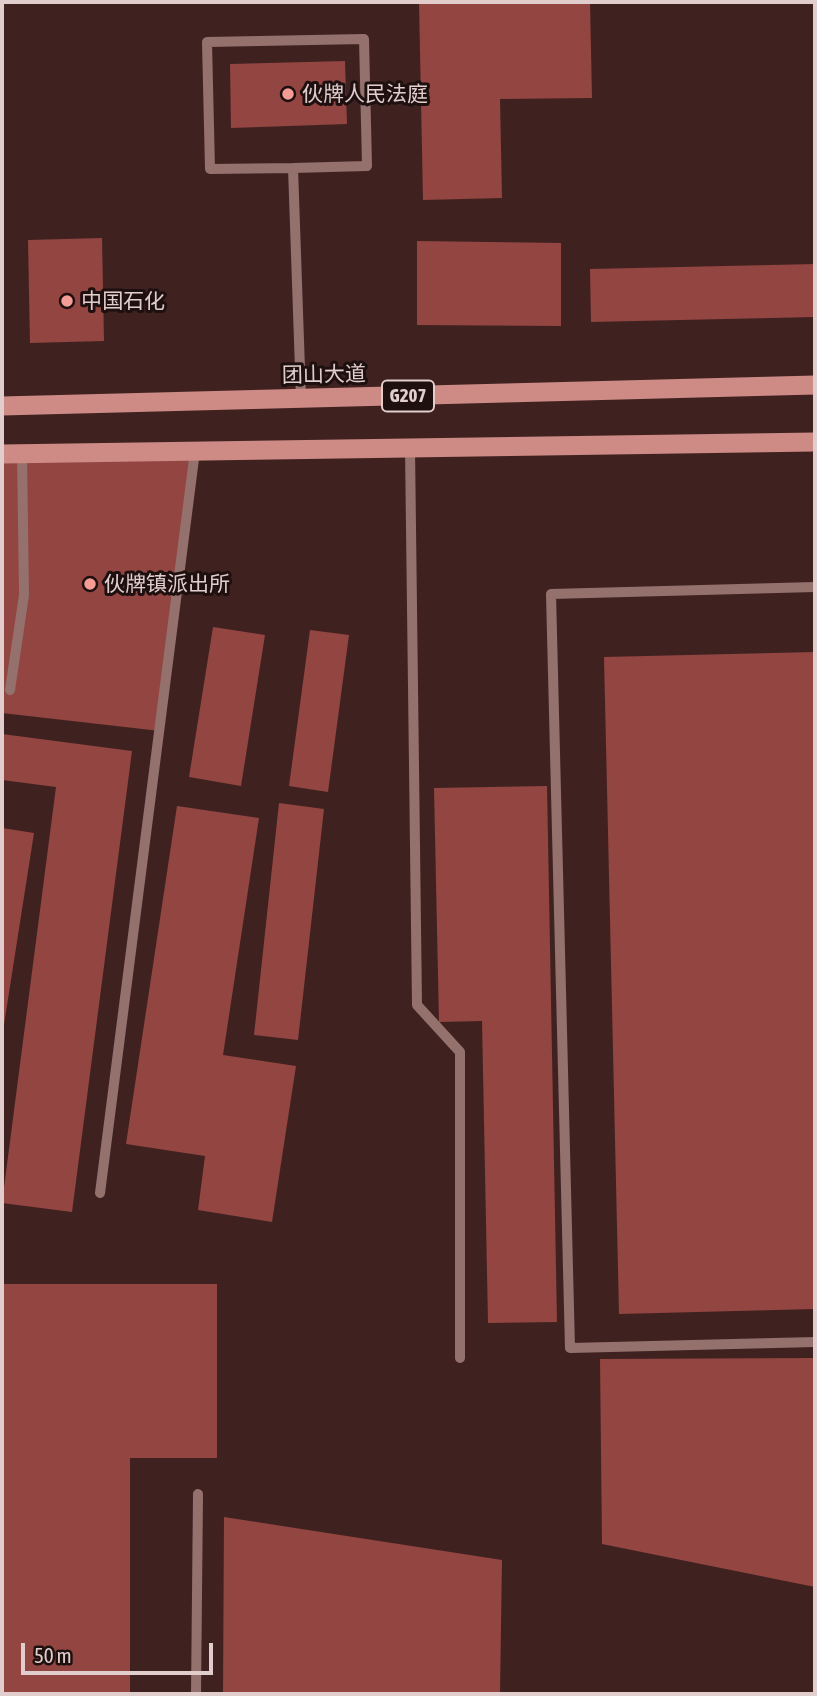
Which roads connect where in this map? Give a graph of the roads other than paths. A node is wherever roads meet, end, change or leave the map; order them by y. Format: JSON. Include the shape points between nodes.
{"nodes":[{"id":1,"x":293,"y":168,"type":"junction"},
{"id":2,"x":815,"y":385,"type":"edge"},
{"id":3,"x":301,"y":398,"type":"junction"},
{"id":4,"x":2,"y":406,"type":"edge"},
{"id":5,"x":815,"y":442,"type":"edge"},
{"id":6,"x":410,"y":448,"type":"junction"},
{"id":7,"x":195,"y":451,"type":"junction"},
{"id":8,"x":2,"y":454,"type":"edge"},
{"id":9,"x":22,"y":454,"type":"junction"},
{"id":10,"x":815,"y":587,"type":"edge"},
{"id":11,"x":10,"y":690,"type":"dead end"},
{"id":12,"x":100,"y":1193,"type":"dead end"},
{"id":13,"x":815,"y":1342,"type":"edge"},
{"id":14,"x":460,"y":1358,"type":"dead end"},
{"id":15,"x":198,"y":1494,"type":"dead end"},
{"id":16,"x":196,"y":1694,"type":"edge"}],
"edges":[{"from":1,"to":1,"type":"lane","via":[[367,166],[364,38],[207,42],[210,169]]},
{"from":1,"to":3,"type":"lane"},
{"from":2,"to":3,"type":"highway","name":"团山大道","number":"G207"},
{"from":3,"to":4,"type":"highway","name":"团山大道","number":"G207"},
{"from":5,"to":6,"type":"highway"},
{"from":6,"to":7,"type":"highway"},
{"from":6,"to":14,"type":"lane","via":[[417,1005],[460,1052]]},
{"from":7,"to":9,"type":"highway"},
{"from":7,"to":12,"type":"lane"},
{"from":8,"to":9,"type":"highway"},
{"from":9,"to":11,"type":"lane","via":[[24,595]]},
{"from":10,"to":13,"type":"lane","via":[[551,594],[569,1349]]},
{"from":15,"to":16,"type":"lane"}]}
